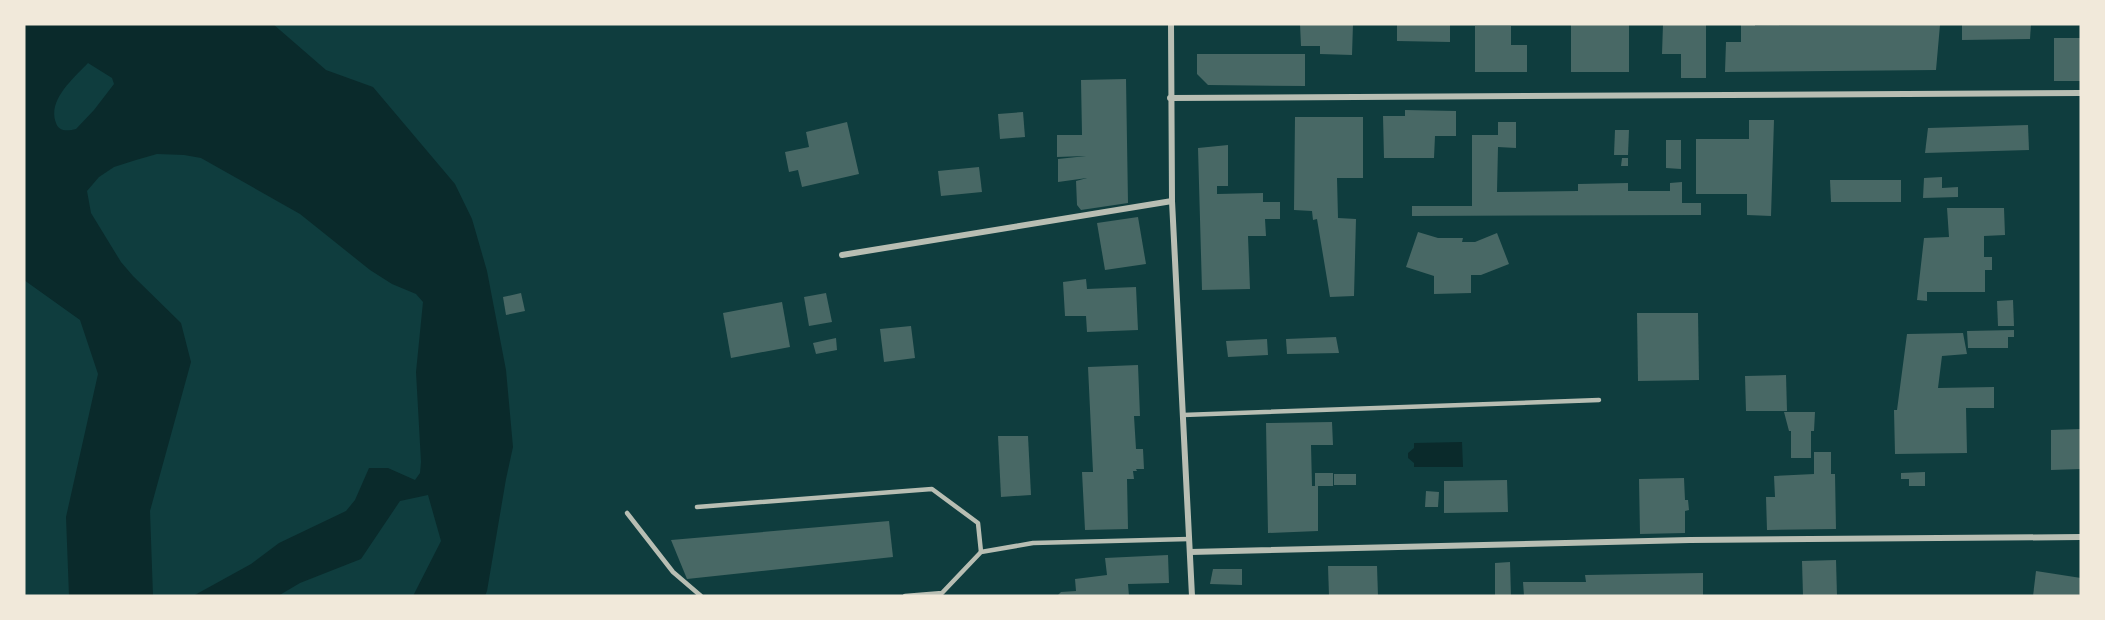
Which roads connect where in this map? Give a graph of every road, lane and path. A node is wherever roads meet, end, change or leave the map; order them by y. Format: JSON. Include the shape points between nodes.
{"nodes":[{"id":1,"x":1171,"y":24,"type":"edge"},
{"id":2,"x":2081,"y":93,"type":"edge"},
{"id":3,"x":1170,"y":98,"type":"junction"},
{"id":4,"x":1172,"y":201,"type":"junction"},
{"id":5,"x":842,"y":255,"type":"dead end"},
{"id":6,"x":1599,"y":400,"type":"dead end"},
{"id":7,"x":1183,"y":415,"type":"junction"},
{"id":8,"x":697,"y":507,"type":"dead end"},
{"id":9,"x":627,"y":513,"type":"dead end"},
{"id":10,"x":2081,"y":537,"type":"edge"},
{"id":11,"x":1190,"y":538,"type":"junction"},
{"id":12,"x":981,"y":552,"type":"junction"},
{"id":13,"x":1190,"y":552,"type":"junction"},
{"id":14,"x":701,"y":596,"type":"edge"},
{"id":15,"x":905,"y":596,"type":"edge"},
{"id":16,"x":1192,"y":596,"type":"edge"}],
"edges":[{"from":1,"to":3,"type":"street"},
{"from":2,"to":3,"type":"street"},
{"from":3,"to":4,"type":"street"},
{"from":4,"to":5,"type":"street"},
{"from":4,"to":7,"type":"street"},
{"from":6,"to":7,"type":"lane"},
{"from":7,"to":11,"type":"street"},
{"from":8,"to":12,"type":"lane","via":[[932,489],[978,523]]},
{"from":9,"to":14,"type":"lane","via":[[673,572]]},
{"from":10,"to":13,"type":"street","via":[[1690,540]]},
{"from":11,"to":12,"type":"lane","via":[[1033,543]]},
{"from":11,"to":13,"type":"street"},
{"from":12,"to":15,"type":"lane","via":[[942,593]]},
{"from":13,"to":16,"type":"street"}]}
